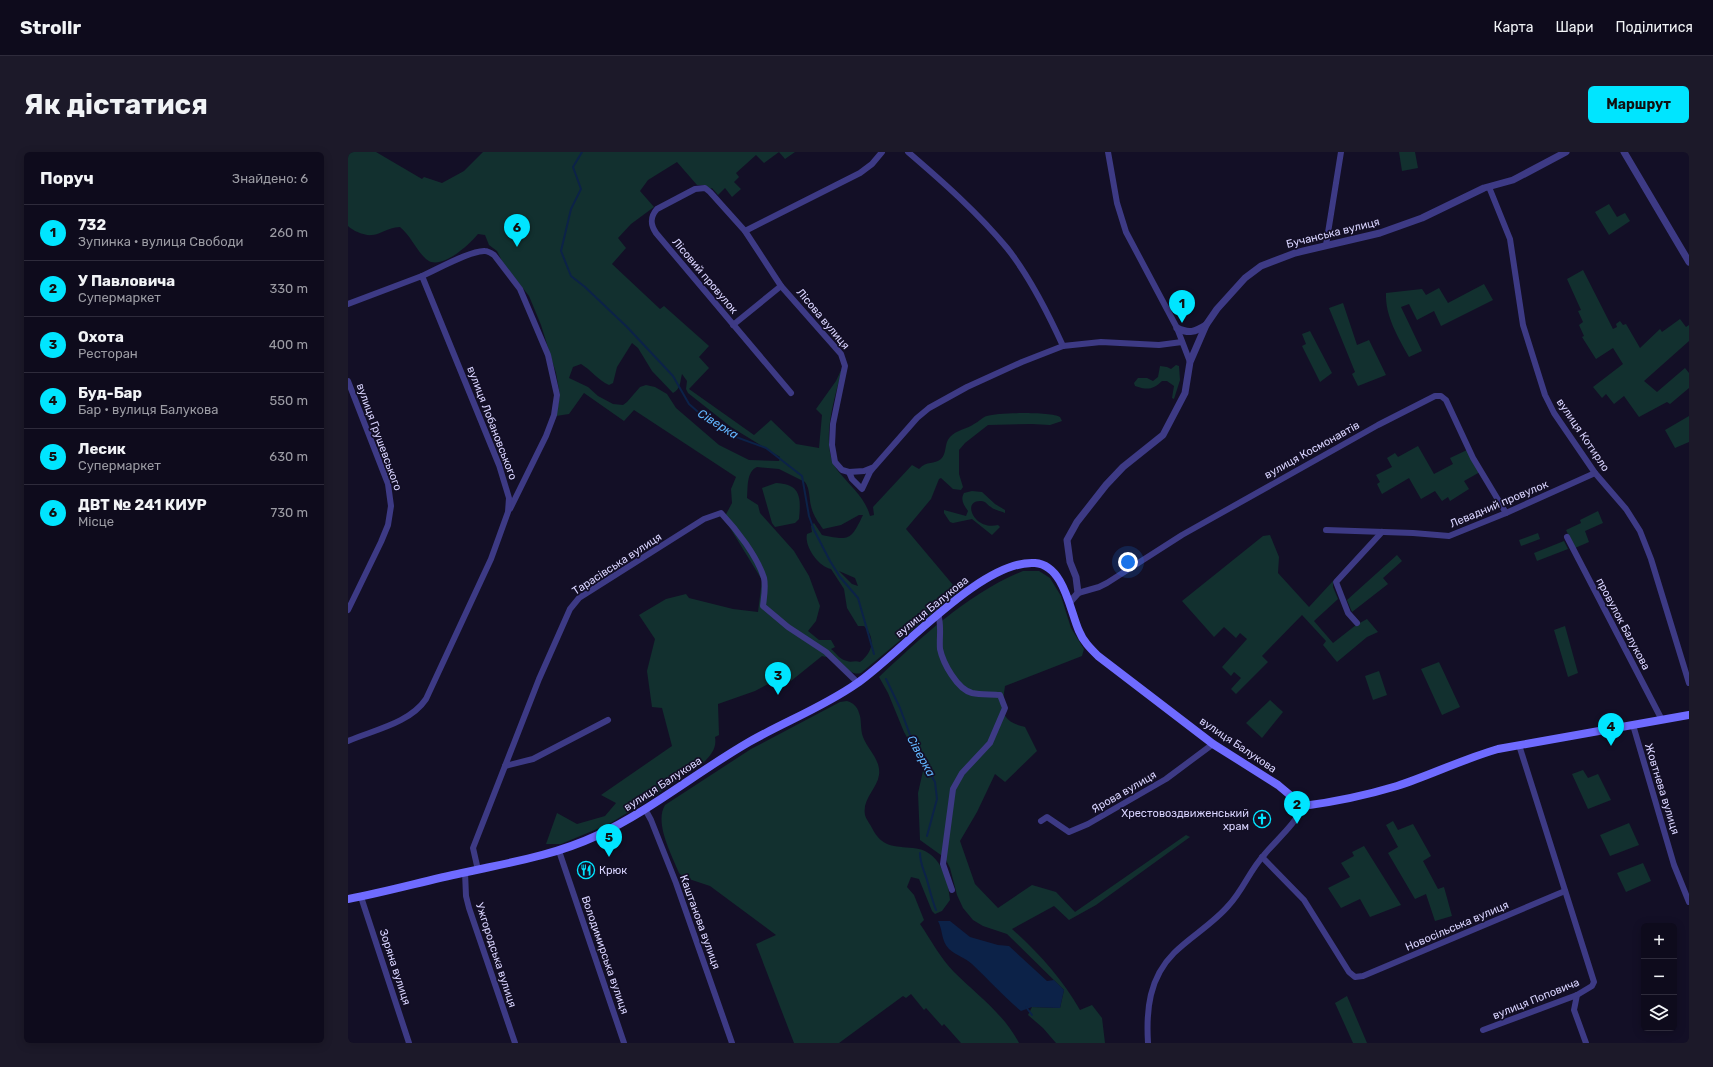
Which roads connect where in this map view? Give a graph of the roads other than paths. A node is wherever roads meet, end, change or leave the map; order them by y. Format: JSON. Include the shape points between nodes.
{"nodes":[{"id":1,"x":882,"y":152,"type":"edge"},
{"id":2,"x":908,"y":152,"type":"edge"},
{"id":3,"x":1108,"y":152,"type":"edge"},
{"id":4,"x":1341,"y":152,"type":"edge"},
{"id":5,"x":1566,"y":152,"type":"edge"},
{"id":6,"x":1624,"y":152,"type":"edge"},
{"id":7,"x":1489,"y":187,"type":"junction"},
{"id":8,"x":705,"y":188,"type":"joint"},
{"id":9,"x":745,"y":231,"type":"junction"},
{"id":10,"x":1326,"y":244,"type":"junction"},
{"id":11,"x":1689,"y":262,"type":"edge"},
{"id":12,"x":422,"y":276,"type":"junction"},
{"id":13,"x":781,"y":286,"type":"junction"},
{"id":14,"x":348,"y":304,"type":"edge"},
{"id":15,"x":733,"y":325,"type":"junction"},
{"id":16,"x":1206,"y":325,"type":"junction"},
{"id":17,"x":1177,"y":328,"type":"junction"},
{"id":18,"x":1182,"y":342,"type":"junction"},
{"id":19,"x":1063,"y":346,"type":"junction"},
{"id":20,"x":1190,"y":362,"type":"junction"},
{"id":21,"x":348,"y":381,"type":"edge"},
{"id":22,"x":791,"y":394,"type":"dead end"},
{"id":23,"x":874,"y":467,"type":"junction"},
{"id":24,"x":849,"y":472,"type":"junction"},
{"id":25,"x":1596,"y":473,"type":"junction"},
{"id":26,"x":508,"y":512,"type":"junction"},
{"id":27,"x":1506,"y":513,"type":"junction"},
{"id":28,"x":1326,"y":530,"type":"dead end"},
{"id":29,"x":1382,"y":532,"type":"junction"},
{"id":30,"x":1566,"y":537,"type":"dead end"},
{"id":31,"x":1078,"y":592,"type":"junction"},
{"id":32,"x":1070,"y":602,"type":"junction"},
{"id":33,"x":348,"y":610,"type":"edge"},
{"id":34,"x":938,"y":614,"type":"junction"},
{"id":35,"x":1356,"y":623,"type":"dead end"},
{"id":36,"x":1689,"y":683,"type":"edge"},
{"id":37,"x":856,"y":684,"type":"junction"},
{"id":38,"x":1689,"y":715,"type":"edge"},
{"id":39,"x":608,"y":720,"type":"dead end"},
{"id":40,"x":1662,"y":720,"type":"junction"},
{"id":41,"x":1633,"y":725,"type":"junction"},
{"id":42,"x":348,"y":740,"type":"edge"},
{"id":43,"x":1213,"y":744,"type":"junction"},
{"id":44,"x":1519,"y":745,"type":"junction"},
{"id":45,"x":505,"y":766,"type":"junction"},
{"id":46,"x":1304,"y":806,"type":"junction"},
{"id":47,"x":645,"y":809,"type":"junction"},
{"id":48,"x":1041,"y":821,"type":"dead end"},
{"id":49,"x":559,"y":851,"type":"junction"},
{"id":50,"x":1262,"y":857,"type":"junction"},
{"id":51,"x":478,"y":870,"type":"junction"},
{"id":52,"x":464,"y":872,"type":"junction"},
{"id":53,"x":952,"y":890,"type":"dead end"},
{"id":54,"x":1565,"y":891,"type":"junction"},
{"id":55,"x":361,"y":897,"type":"junction"},
{"id":56,"x":348,"y":899,"type":"edge"},
{"id":57,"x":1689,"y":902,"type":"edge"},
{"id":58,"x":1577,"y":995,"type":"junction"},
{"id":59,"x":1483,"y":1030,"type":"dead end"},
{"id":60,"x":410,"y":1043,"type":"edge"},
{"id":61,"x":515,"y":1043,"type":"edge"},
{"id":62,"x":624,"y":1043,"type":"edge"},
{"id":63,"x":732,"y":1043,"type":"edge"},
{"id":64,"x":1148,"y":1043,"type":"edge"},
{"id":65,"x":1586,"y":1043,"type":"edge"}],
"edges":[{"from":1,"to":9,"type":"street","via":[[860,173]]},
{"from":2,"to":19,"type":"street","via":[[973,212],[1008,249],[1048,314]]},
{"from":3,"to":17,"type":"street","via":[[1117,203],[1126,232]]},
{"from":4,"to":10,"type":"street"},
{"from":5,"to":7,"type":"street","name":"Бучанська вулиця","via":[[1513,180]]},
{"from":6,"to":11,"type":"street"},
{"from":7,"to":10,"type":"street","name":"Бучанська вулиця","via":[[1387,231]]},
{"from":7,"to":25,"type":"street","name":"вулиця Котирло","via":[[1510,239],[1523,325],[1545,395],[1554,413]]},
{"from":8,"to":9,"type":"street","name":"Лісова вулиця"},
{"from":8,"to":15,"type":"street","name":"Лісовий провулок","via":[[695,189],[657,209],[652,214],[652,227]]},
{"from":9,"to":13,"type":"street","name":"Лісова вулиця"},
{"from":10,"to":16,"type":"street","name":"Бучанська вулиця","via":[[1261,266],[1232,291]]},
{"from":12,"to":14,"type":"street"},
{"from":12,"to":26,"type":"street","name":"вулиця Лобановського","via":[[500,465],[509,498]]},
{"from":12,"to":26,"type":"street","via":[[480,252],[494,254],[520,289],[548,355],[557,395],[554,415]]},
{"from":13,"to":15,"type":"street"},
{"from":13,"to":24,"type":"street","name":"Лісова вулиця","via":[[841,354],[845,366],[832,424],[832,445],[835,462],[842,470]]},
{"from":15,"to":22,"type":"street","name":"Лісовий провулок"},
{"from":16,"to":17,"type":"street","via":[[1191,332]]},
{"from":16,"to":20,"type":"street","name":"Бучанська вулиця"},
{"from":17,"to":18,"type":"street"},
{"from":18,"to":19,"type":"street","via":[[1159,345],[1101,342]]},
{"from":18,"to":20,"type":"street"},
{"from":19,"to":23,"type":"street","via":[[966,387],[929,408]]},
{"from":20,"to":31,"type":"street","name":"Бучанська вулиця","via":[[1185,393],[1163,435],[1123,467],[1106,485],[1077,522],[1067,540]]},
{"from":21,"to":33,"type":"street","name":"вулиця Грушевського","via":[[388,484],[391,506],[388,525],[381,542]]},
{"from":23,"to":24,"type":"street"},
{"from":23,"to":24,"type":"street","name":"Лісова вулиця","via":[[862,489]]},
{"from":25,"to":27,"type":"street","name":"Левадний провулок"},
{"from":25,"to":36,"type":"street","name":"вулиця Котирло","via":[[1640,530]]},
{"from":26,"to":42,"type":"street","name":"вулиця Лобановського","via":[[478,589],[421,707],[403,719]]},
{"from":27,"to":29,"type":"street","name":"Левадний провулок","via":[[1449,536]]},
{"from":27,"to":31,"type":"street","name":"вулиця Космонавтів","via":[[1473,458],[1446,400],[1441,396],[1435,396],[1189,531],[1107,583]]},
{"from":28,"to":29,"type":"street","name":"Левадний провулок"},
{"from":29,"to":35,"type":"street","via":[[1336,582],[1348,614]]},
{"from":30,"to":40,"type":"street","name":"провулок Балукова"},
{"from":31,"to":32,"type":"street"},
{"from":32,"to":34,"type":"main road","name":"вулиця Балукова","via":[[1058,578],[1049,569],[1038,563],[1022,563],[983,581]]},
{"from":32,"to":43,"type":"main road","name":"вулиця Балукова","via":[[1078,630],[1087,645],[1098,656]]},
{"from":34,"to":37,"type":"main road","name":"вулиця Балукова"},
{"from":34,"to":53,"type":"street","via":[[941,622],[940,649],[947,667],[960,685],[971,693],[1000,695],[1005,708],[990,743],[962,773],[953,789],[944,864]]},
{"from":37,"to":45,"type":"street","name":"Тарасівська вулиця","via":[[855,680],[826,652],[788,628],[763,606],[764,578],[735,528],[722,513],[704,519],[579,598],[570,609],[542,672]]},
{"from":37,"to":47,"type":"main road","name":"вулиця Балукова","via":[[747,743]]},
{"from":38,"to":40,"type":"main road"},
{"from":39,"to":45,"type":"street","via":[[533,759]]},
{"from":40,"to":41,"type":"main road"},
{"from":41,"to":44,"type":"main road"},
{"from":41,"to":57,"type":"street","name":"Жовтнева вулиця","via":[[1674,865]]},
{"from":43,"to":46,"type":"main road","name":"вулиця Балукова","via":[[1278,785]]},
{"from":43,"to":48,"type":"street","name":"Ярова вулиця","via":[[1166,779],[1088,824],[1069,832],[1047,817]]},
{"from":44,"to":46,"type":"main road","via":[[1472,756],[1396,786]]},
{"from":44,"to":54,"type":"street"},
{"from":45,"to":51,"type":"street","name":"Тарасівська вулиця","via":[[473,848]]},
{"from":46,"to":50,"type":"street","via":[[1296,819]]},
{"from":47,"to":49,"type":"main road","name":"вулиця Балукова","via":[[603,833]]},
{"from":47,"to":63,"type":"street","name":"Каштанова вулиця","via":[[676,883]]},
{"from":49,"to":51,"type":"main road","name":"вулиця Балукова"},
{"from":49,"to":62,"type":"street","name":"Володимирська вулиця"},
{"from":50,"to":54,"type":"street","name":"Новосільська вулиця","via":[[1304,900],[1349,972],[1355,977],[1363,976]]},
{"from":50,"to":64,"type":"street","via":[[1230,904],[1217,918],[1174,952],[1165,964],[1150,996],[1147,1012]]},
{"from":51,"to":52,"type":"main road","name":"вулиця Балукова"},
{"from":52,"to":55,"type":"main road","name":"вулиця Балукова"},
{"from":52,"to":61,"type":"street","name":"Ужгородська вулиця","via":[[469,908]]},
{"from":54,"to":58,"type":"street","name":"вулиця Поповича","via":[[1594,982]]},
{"from":55,"to":56,"type":"main road","name":"вулиця Балукова"},
{"from":55,"to":60,"type":"street","name":"Зоряна вулиця"},
{"from":58,"to":59,"type":"street","name":"вулиця Поповича"},
{"from":58,"to":65,"type":"street","via":[[1574,1010]]}]}
